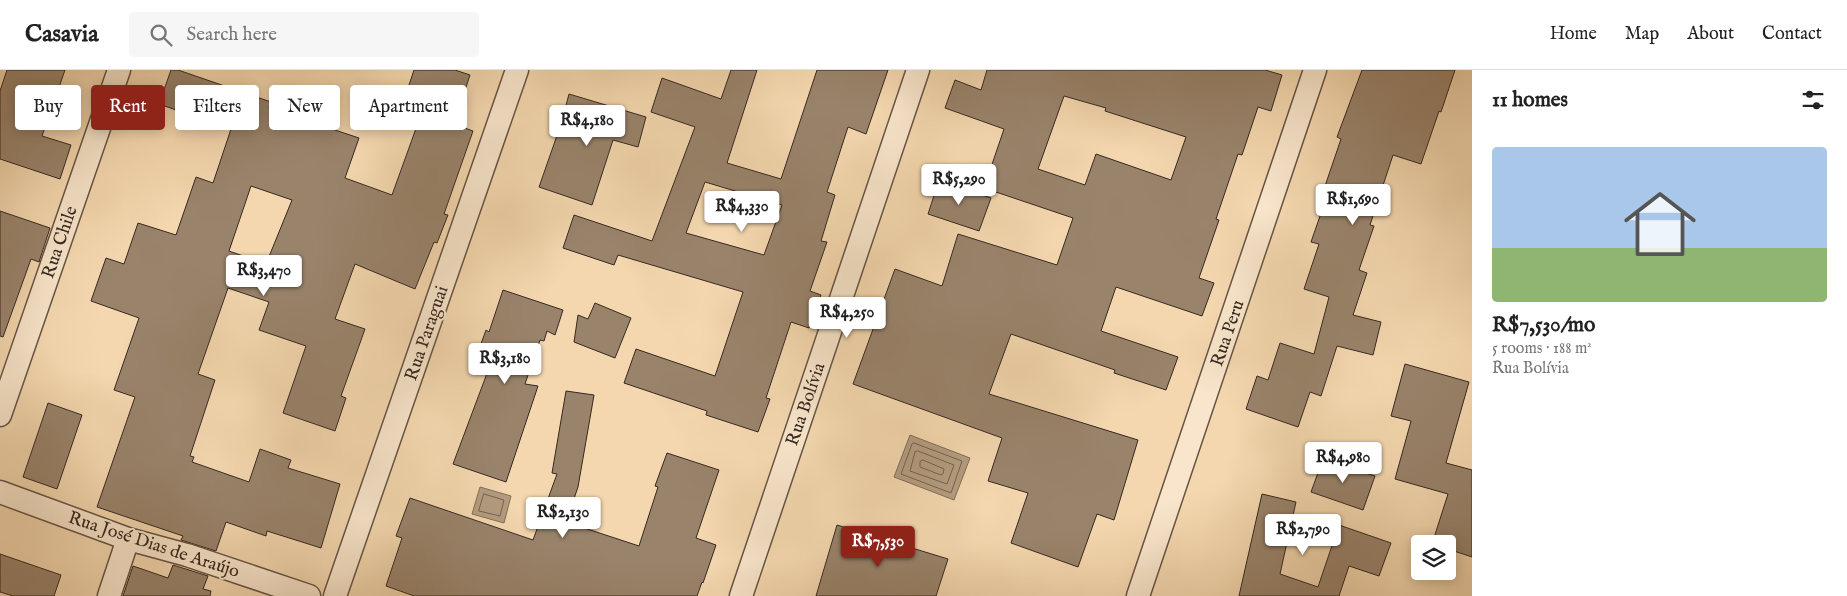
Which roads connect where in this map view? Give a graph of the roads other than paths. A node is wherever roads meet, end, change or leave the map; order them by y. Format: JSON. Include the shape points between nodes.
{"nodes":[{"id":1,"x":119,"y":70,"type":"edge"},
{"id":2,"x":517,"y":70,"type":"edge"},
{"id":3,"x":918,"y":70,"type":"edge"},
{"id":4,"x":1315,"y":70,"type":"edge"},
{"id":5,"x":0,"y":415,"type":"edge"},
{"id":6,"x":0,"y":492,"type":"edge"},
{"id":7,"x":128,"y":538,"type":"junction"},
{"id":8,"x":108,"y":596,"type":"edge"},
{"id":9,"x":309,"y":596,"type":"edge"},
{"id":10,"x":335,"y":596,"type":"edge"},
{"id":11,"x":741,"y":596,"type":"edge"},
{"id":12,"x":1138,"y":596,"type":"edge"}],
"edges":[{"from":1,"to":5,"type":"street","name":"Rua Chile"},
{"from":2,"to":10,"type":"street","name":"Rua Paraguai"},
{"from":3,"to":11,"type":"street","name":"Rua Bolívia"},
{"from":4,"to":12,"type":"street","name":"Rua Peru"},
{"from":6,"to":7,"type":"street","name":"Rua José Dias de Araújo"},
{"from":7,"to":8,"type":"street"},
{"from":7,"to":9,"type":"street","name":"Rua José Dias de Araújo"}]}
